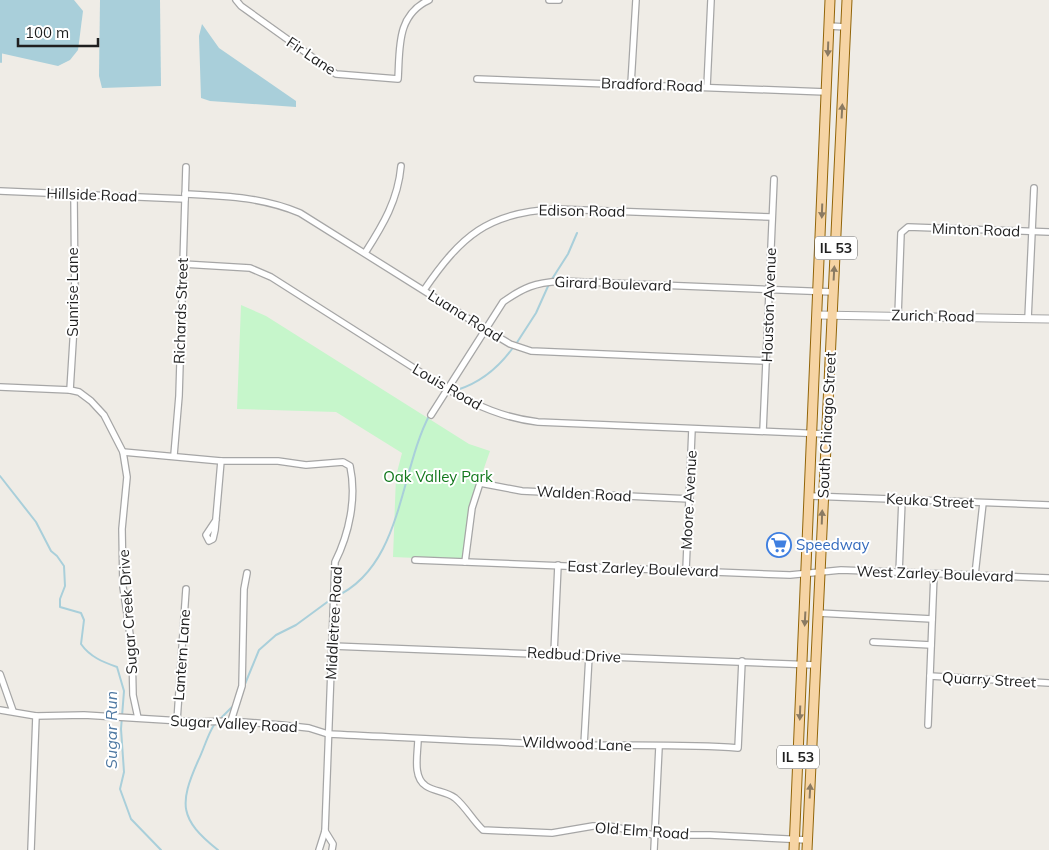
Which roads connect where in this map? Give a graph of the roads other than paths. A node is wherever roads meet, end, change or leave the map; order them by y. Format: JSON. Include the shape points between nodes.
{"nodes":[{"id":1,"x":236,"y":0,"type":"edge"},
{"id":2,"x":428,"y":0,"type":"edge"},
{"id":3,"x":548,"y":0,"type":"edge"},
{"id":4,"x":559,"y":0,"type":"edge"},
{"id":5,"x":636,"y":0,"type":"edge"},
{"id":6,"x":711,"y":0,"type":"edge"},
{"id":7,"x":830,"y":0,"type":"edge"},
{"id":8,"x":847,"y":0,"type":"edge"},
{"id":9,"x":829,"y":26,"type":"junction"},
{"id":10,"x":846,"y":27,"type":"junction"},
{"id":11,"x":476,"y":79,"type":"dead end"},
{"id":12,"x":631,"y":84,"type":"junction"},
{"id":13,"x":708,"y":87,"type":"junction"},
{"id":14,"x":826,"y":92,"type":"junction"},
{"id":15,"x":401,"y":166,"type":"dead end"},
{"id":16,"x":186,"y":167,"type":"dead end"},
{"id":17,"x":774,"y":179,"type":"dead end"},
{"id":18,"x":1034,"y":188,"type":"dead end"},
{"id":19,"x":0,"y":192,"type":"edge"},
{"id":20,"x":74,"y":195,"type":"junction"},
{"id":21,"x":185,"y":197,"type":"junction"},
{"id":22,"x":772,"y":217,"type":"junction"},
{"id":23,"x":1032,"y":232,"type":"junction"},
{"id":24,"x":1049,"y":232,"type":"edge"},
{"id":25,"x":365,"y":253,"type":"junction"},
{"id":26,"x":183,"y":264,"type":"junction"},
{"id":27,"x":770,"y":289,"type":"junction"},
{"id":28,"x":424,"y":290,"type":"junction"},
{"id":29,"x":819,"y":292,"type":"junction"},
{"id":30,"x":834,"y":292,"type":"junction"},
{"id":31,"x":818,"y":315,"type":"junction"},
{"id":32,"x":832,"y":315,"type":"junction"},
{"id":33,"x":898,"y":316,"type":"junction"},
{"id":34,"x":1028,"y":318,"type":"junction"},
{"id":35,"x":1049,"y":319,"type":"edge"},
{"id":36,"x":485,"y":329,"type":"junction"},
{"id":37,"x":767,"y":361,"type":"junction"},
{"id":38,"x":0,"y":386,"type":"edge"},
{"id":39,"x":447,"y":389,"type":"junction"},
{"id":40,"x":70,"y":390,"type":"junction"},
{"id":41,"x":431,"y":416,"type":"dead end"},
{"id":42,"x":692,"y":429,"type":"junction"},
{"id":43,"x":764,"y":431,"type":"junction"},
{"id":44,"x":813,"y":433,"type":"junction"},
{"id":45,"x":826,"y":434,"type":"junction"},
{"id":46,"x":123,"y":452,"type":"junction"},
{"id":47,"x":174,"y":456,"type":"junction"},
{"id":48,"x":221,"y":460,"type":"junction"},
{"id":49,"x":810,"y":496,"type":"junction"},
{"id":50,"x":823,"y":496,"type":"junction"},
{"id":51,"x":690,"y":499,"type":"junction"},
{"id":52,"x":902,"y":500,"type":"junction"},
{"id":53,"x":983,"y":503,"type":"junction"},
{"id":54,"x":1049,"y":505,"type":"edge"},
{"id":55,"x":216,"y":520,"type":"dead end"},
{"id":56,"x":415,"y":560,"type":"dead end"},
{"id":57,"x":465,"y":562,"type":"junction"},
{"id":58,"x":558,"y":566,"type":"junction"},
{"id":59,"x":686,"y":570,"type":"junction"},
{"id":60,"x":247,"y":573,"type":"dead end"},
{"id":61,"x":807,"y":573,"type":"junction"},
{"id":62,"x":820,"y":573,"type":"junction"},
{"id":63,"x":899,"y":573,"type":"junction"},
{"id":64,"x":934,"y":574,"type":"junction"},
{"id":65,"x":975,"y":575,"type":"junction"},
{"id":66,"x":1049,"y":578,"type":"edge"},
{"id":67,"x":186,"y":589,"type":"dead end"},
{"id":68,"x":818,"y":613,"type":"junction"},
{"id":69,"x":932,"y":619,"type":"junction"},
{"id":70,"x":873,"y":642,"type":"dead end"},
{"id":71,"x":332,"y":646,"type":"junction"},
{"id":72,"x":931,"y":646,"type":"junction"},
{"id":73,"x":554,"y":653,"type":"junction"},
{"id":74,"x":589,"y":656,"type":"junction"},
{"id":75,"x":742,"y":661,"type":"junction"},
{"id":76,"x":802,"y":664,"type":"junction"},
{"id":77,"x":816,"y":665,"type":"junction"},
{"id":78,"x":0,"y":674,"type":"edge"},
{"id":79,"x":930,"y":676,"type":"junction"},
{"id":80,"x":1049,"y":683,"type":"edge"},
{"id":81,"x":0,"y":710,"type":"edge"},
{"id":82,"x":13,"y":711,"type":"junction"},
{"id":83,"x":36,"y":716,"type":"junction"},
{"id":84,"x":135,"y":718,"type":"junction"},
{"id":85,"x":177,"y":721,"type":"junction"},
{"id":86,"x":231,"y":721,"type":"junction"},
{"id":87,"x":928,"y":725,"type":"dead end"},
{"id":88,"x":328,"y":734,"type":"junction"},
{"id":89,"x":418,"y":739,"type":"junction"},
{"id":90,"x":584,"y":745,"type":"junction"},
{"id":91,"x":659,"y":747,"type":"junction"},
{"id":92,"x":325,"y":831,"type":"junction"},
{"id":93,"x":654,"y":835,"type":"junction"},
{"id":94,"x":795,"y":839,"type":"junction"},
{"id":95,"x":807,"y":840,"type":"junction"},
{"id":96,"x":31,"y":850,"type":"edge"},
{"id":97,"x":319,"y":850,"type":"edge"},
{"id":98,"x":332,"y":850,"type":"edge"},
{"id":99,"x":654,"y":850,"type":"edge"},
{"id":100,"x":794,"y":850,"type":"edge"},
{"id":101,"x":807,"y":850,"type":"edge"}],
"edges":[{"from":1,"to":2,"type":"street","name":"Fir Lane","via":[[336,74],[398,79],[402,29],[407,17]]},
{"from":3,"to":4,"type":"street"},
{"from":5,"to":12,"type":"street"},
{"from":6,"to":13,"type":"street"},
{"from":7,"to":9,"type":"main road","name":"South Chicago Street","number":"IL 53"},
{"from":8,"to":10,"type":"main road","name":"South Chicago Street","number":"IL 53"},
{"from":9,"to":10,"type":"street"},
{"from":9,"to":14,"type":"main road","name":"South Chicago Street","number":"IL 53","one_way":true},
{"from":30,"to":10,"type":"main road","name":"South Chicago Street","number":"IL 53","one_way":true},
{"from":11,"to":12,"type":"street","name":"Bradford Road"},
{"from":12,"to":13,"type":"street","name":"Bradford Road"},
{"from":13,"to":14,"type":"street","name":"Bradford Road"},
{"from":14,"to":29,"type":"main road","name":"South Chicago Street","number":"IL 53","one_way":true},
{"from":15,"to":25,"type":"street","via":[[389,213]]},
{"from":16,"to":21,"type":"street","name":"Richards Street"},
{"from":17,"to":22,"type":"street","name":"Houston Avenue"},
{"from":18,"to":23,"type":"street"},
{"from":19,"to":20,"type":"street","name":"Hillside Road"},
{"from":20,"to":21,"type":"street","name":"Hillside Road"},
{"from":20,"to":40,"type":"street","name":"Sunrise Lane","via":[[75,309]]},
{"from":21,"to":25,"type":"street","name":"Luana Road","via":[[238,196],[278,203]]},
{"from":21,"to":26,"type":"street","name":"Richards Street"},
{"from":22,"to":27,"type":"street","name":"Houston Avenue"},
{"from":22,"to":28,"type":"street","name":"Edison Road","via":[[532,210],[489,224],[463,240]]},
{"from":23,"to":24,"type":"street","name":"Minton Road"},
{"from":23,"to":33,"type":"street","name":"Minton Road","via":[[908,227],[903,230]]},
{"from":23,"to":34,"type":"street"},
{"from":25,"to":28,"type":"street","name":"Luana Road"},
{"from":26,"to":39,"type":"street","name":"Louis Road","via":[[250,268],[271,277]]},
{"from":26,"to":47,"type":"street","name":"Richards Street"},
{"from":27,"to":29,"type":"street","name":"Girard Boulevard"},
{"from":27,"to":36,"type":"street","name":"Girard Boulevard","via":[[560,281],[536,283],[503,302]]},
{"from":27,"to":37,"type":"street","name":"Houston Avenue"},
{"from":28,"to":36,"type":"street","name":"Luana Road"},
{"from":29,"to":30,"type":"street","name":"Girard Boulevard"},
{"from":29,"to":31,"type":"main road","name":"South Chicago Street","number":"IL 53"},
{"from":30,"to":32,"type":"main road","name":"South Chicago Street","number":"IL 53"},
{"from":31,"to":32,"type":"street","name":"Zurich Road"},
{"from":31,"to":44,"type":"main road","name":"South Chicago Street","number":"IL 53"},
{"from":32,"to":33,"type":"street","name":"Zurich Road"},
{"from":32,"to":45,"type":"main road","name":"South Chicago Street","number":"IL 53"},
{"from":33,"to":34,"type":"street","name":"Zurich Road"},
{"from":34,"to":35,"type":"street","name":"Zurich Road"},
{"from":36,"to":37,"type":"street","name":"Luana Road","via":[[510,344],[532,351]]},
{"from":36,"to":39,"type":"street","name":"Girard Boulevard"},
{"from":37,"to":43,"type":"street","name":"Houston Avenue"},
{"from":38,"to":40,"type":"street","name":"Sugar Creek Drive"},
{"from":39,"to":41,"type":"street","name":"Girard Boulevard"},
{"from":39,"to":42,"type":"street","name":"Louis Road","via":[[480,407],[517,419]]},
{"from":40,"to":46,"type":"street","name":"Sugar Creek Drive","via":[[80,392],[104,415]]},
{"from":42,"to":43,"type":"street","name":"Louis Road"},
{"from":42,"to":51,"type":"street","name":"Moore Avenue"},
{"from":43,"to":44,"type":"street","name":"Louis Road"},
{"from":44,"to":45,"type":"street","name":"Louis Road"},
{"from":44,"to":49,"type":"main road","name":"South Chicago Street","number":"IL 53"},
{"from":45,"to":50,"type":"main road","name":"South Chicago Street","number":"IL 53"},
{"from":46,"to":47,"type":"street","name":"Middletree Road"},
{"from":46,"to":84,"type":"street","name":"Sugar Creek Drive","via":[[127,477],[122,529],[123,587],[132,648]]},
{"from":47,"to":48,"type":"street","name":"Middletree Road"},
{"from":48,"to":55,"type":"street"},
{"from":48,"to":71,"type":"street","name":"Middletree Road","via":[[306,465],[343,462],[350,466],[349,527],[335,562]]},
{"from":49,"to":50,"type":"street","name":"Keuka Street"},
{"from":49,"to":61,"type":"main road","name":"South Chicago Street","number":"IL 53"},
{"from":50,"to":52,"type":"street","name":"Keuka Street"},
{"from":62,"to":50,"type":"main road","name":"South Chicago Street","number":"IL 53","one_way":true},
{"from":51,"to":57,"type":"street","name":"Walden Road","via":[[522,491],[480,482],[472,508]]},
{"from":51,"to":59,"type":"street","name":"Moore Avenue"},
{"from":52,"to":53,"type":"street","name":"Keuka Street"},
{"from":52,"to":63,"type":"street"},
{"from":53,"to":54,"type":"street","name":"Keuka Street"},
{"from":53,"to":65,"type":"street"},
{"from":56,"to":57,"type":"street","name":"East Zarley Boulevard"},
{"from":57,"to":58,"type":"street","name":"East Zarley Boulevard"},
{"from":58,"to":59,"type":"street","name":"East Zarley Boulevard"},
{"from":58,"to":73,"type":"street"},
{"from":59,"to":61,"type":"street","name":"East Zarley Boulevard"},
{"from":60,"to":86,"type":"street","via":[[242,686]]},
{"from":61,"to":62,"type":"street","name":"East Zarley Boulevard"},
{"from":61,"to":76,"type":"main road","name":"South Chicago Street","number":"IL 53","one_way":true},
{"from":62,"to":63,"type":"street","name":"West Zarley Boulevard","via":[[841,570]]},
{"from":62,"to":68,"type":"main road","name":"South Chicago Street","number":"IL 53"},
{"from":63,"to":64,"type":"street","name":"West Zarley Boulevard"},
{"from":64,"to":65,"type":"street","name":"West Zarley Boulevard"},
{"from":64,"to":69,"type":"street"},
{"from":65,"to":66,"type":"street","name":"West Zarley Boulevard"},
{"from":67,"to":85,"type":"street","name":"Lantern Lane"},
{"from":68,"to":69,"type":"street"},
{"from":68,"to":77,"type":"main road","name":"South Chicago Street","number":"IL 53"},
{"from":69,"to":72,"type":"street"},
{"from":70,"to":72,"type":"street"},
{"from":71,"to":73,"type":"street","name":"Redbud Drive"},
{"from":71,"to":88,"type":"street","name":"Middletree Road"},
{"from":72,"to":79,"type":"street"},
{"from":73,"to":74,"type":"street","name":"Redbud Drive"},
{"from":74,"to":75,"type":"street","name":"Redbud Drive"},
{"from":74,"to":90,"type":"street"},
{"from":75,"to":76,"type":"street","name":"Redbud Drive"},
{"from":75,"to":91,"type":"street","name":"Wildwood Lane","via":[[738,748]]},
{"from":76,"to":77,"type":"street","name":"Redbud Drive"},
{"from":76,"to":94,"type":"main road","name":"South Chicago Street","number":"IL 53","one_way":true},
{"from":95,"to":77,"type":"main road","name":"South Chicago Street","number":"IL 53","one_way":true},
{"from":78,"to":82,"type":"street"},
{"from":79,"to":80,"type":"street","name":"Quarry Street"},
{"from":79,"to":87,"type":"street"},
{"from":81,"to":82,"type":"street","name":"Sugar Valley Road"},
{"from":82,"to":83,"type":"street","name":"Sugar Valley Road"},
{"from":83,"to":84,"type":"street","name":"Sugar Valley Road"},
{"from":83,"to":96,"type":"street"},
{"from":84,"to":85,"type":"street","name":"Sugar Valley Road"},
{"from":85,"to":86,"type":"street","name":"Sugar Valley Road"},
{"from":86,"to":88,"type":"street","name":"Sugar Valley Road","via":[[310,728]]},
{"from":88,"to":89,"type":"street","name":"Wildwood Lane"},
{"from":88,"to":92,"type":"street","name":"Middletree Road"},
{"from":89,"to":90,"type":"street","name":"Wildwood Lane"},
{"from":89,"to":93,"type":"street","name":"Old Elm Road","via":[[417,770],[420,779],[426,786],[448,793],[457,800],[483,830],[552,833],[609,826]]},
{"from":90,"to":91,"type":"street","name":"Wildwood Lane"},
{"from":91,"to":93,"type":"street"},
{"from":92,"to":97,"type":"street","name":"Middletree Road"},
{"from":92,"to":98,"type":"street","name":"Middletree Road","via":[[333,844]]},
{"from":93,"to":94,"type":"street","name":"Old Elm Road"},
{"from":93,"to":99,"type":"street"},
{"from":94,"to":95,"type":"street","name":"Old Elm Road"},
{"from":94,"to":100,"type":"main road","name":"South Chicago Street","number":"IL 53"},
{"from":95,"to":101,"type":"main road","name":"South Chicago Street","number":"IL 53"}]}
